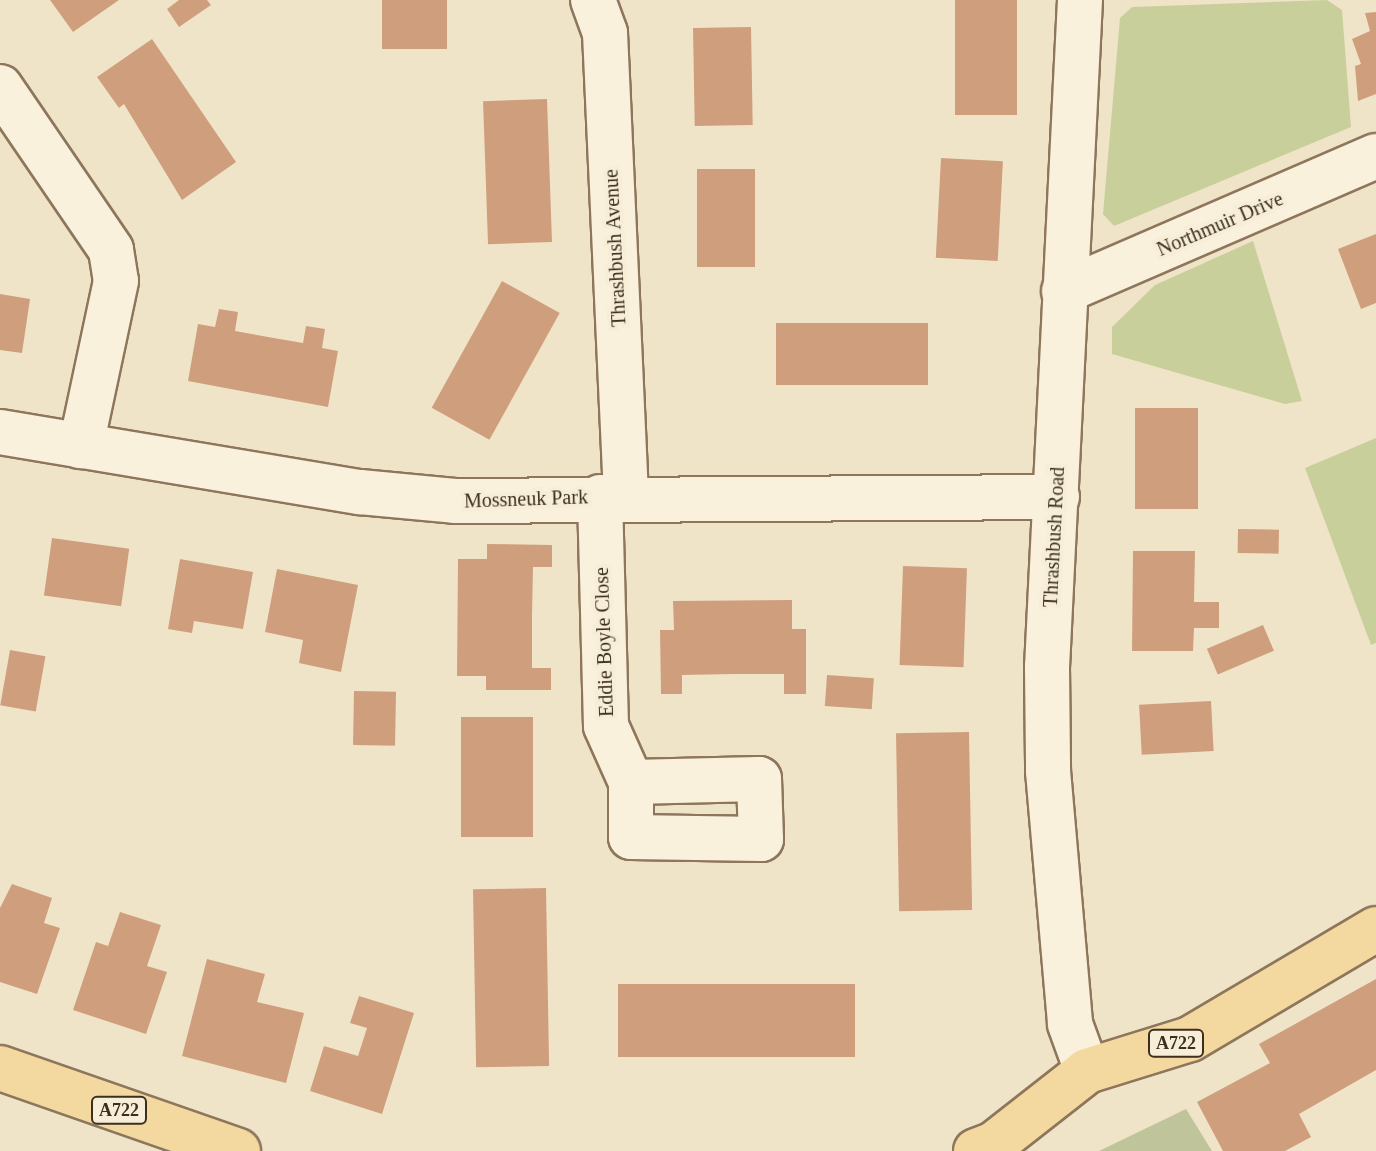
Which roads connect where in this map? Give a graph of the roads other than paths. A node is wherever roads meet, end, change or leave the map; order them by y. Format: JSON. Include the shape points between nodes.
{"nodes":[{"id":1,"x":593,"y":0,"type":"edge"},
{"id":2,"x":1080,"y":0,"type":"edge"},
{"id":3,"x":0,"y":87,"type":"edge"},
{"id":4,"x":1376,"y":156,"type":"edge"},
{"id":5,"x":1064,"y":291,"type":"junction"},
{"id":6,"x":0,"y":432,"type":"edge"},
{"id":7,"x":81,"y":446,"type":"junction"},
{"id":8,"x":613,"y":497,"type":"junction"},
{"id":9,"x":1057,"y":497,"type":"junction"},
{"id":10,"x":631,"y":782,"type":"dead end"},
{"id":11,"x":1376,"y":929,"type":"edge"},
{"id":12,"x":0,"y":1068,"type":"edge"},
{"id":13,"x":1087,"y":1071,"type":"junction"},
{"id":14,"x":989,"y":1149,"type":"edge"},
{"id":15,"x":238,"y":1151,"type":"edge"}],
"edges":[{"from":1,"to":8,"type":"street","name":"Thrashbush Avenue","via":[[605,33]]},
{"from":2,"to":5,"type":"street","name":"Thrashbush Road"},
{"from":3,"to":7,"type":"street","via":[[111,250],[116,281]]},
{"from":4,"to":5,"type":"street","name":"Northmuir Drive"},
{"from":5,"to":9,"type":"street","name":"Thrashbush Road"},
{"from":6,"to":7,"type":"street","name":"Mossneuk Park"},
{"from":7,"to":8,"type":"street","name":"Mossneuk Park","via":[[407,498]]},
{"from":8,"to":9,"type":"street","name":"Mossneuk Park"},
{"from":8,"to":10,"type":"street","name":"Eddie Boyle Close","via":[[606,726]]},
{"from":9,"to":13,"type":"street","name":"Thrashbush Road","via":[[1047,667],[1048,771],[1070,1024]]},
{"from":11,"to":13,"type":"main road","number":"A722","via":[[1190,1039]]},
{"from":12,"to":15,"type":"main road","number":"A722"},
{"from":13,"to":14,"type":"main road","number":"A722"}]}
